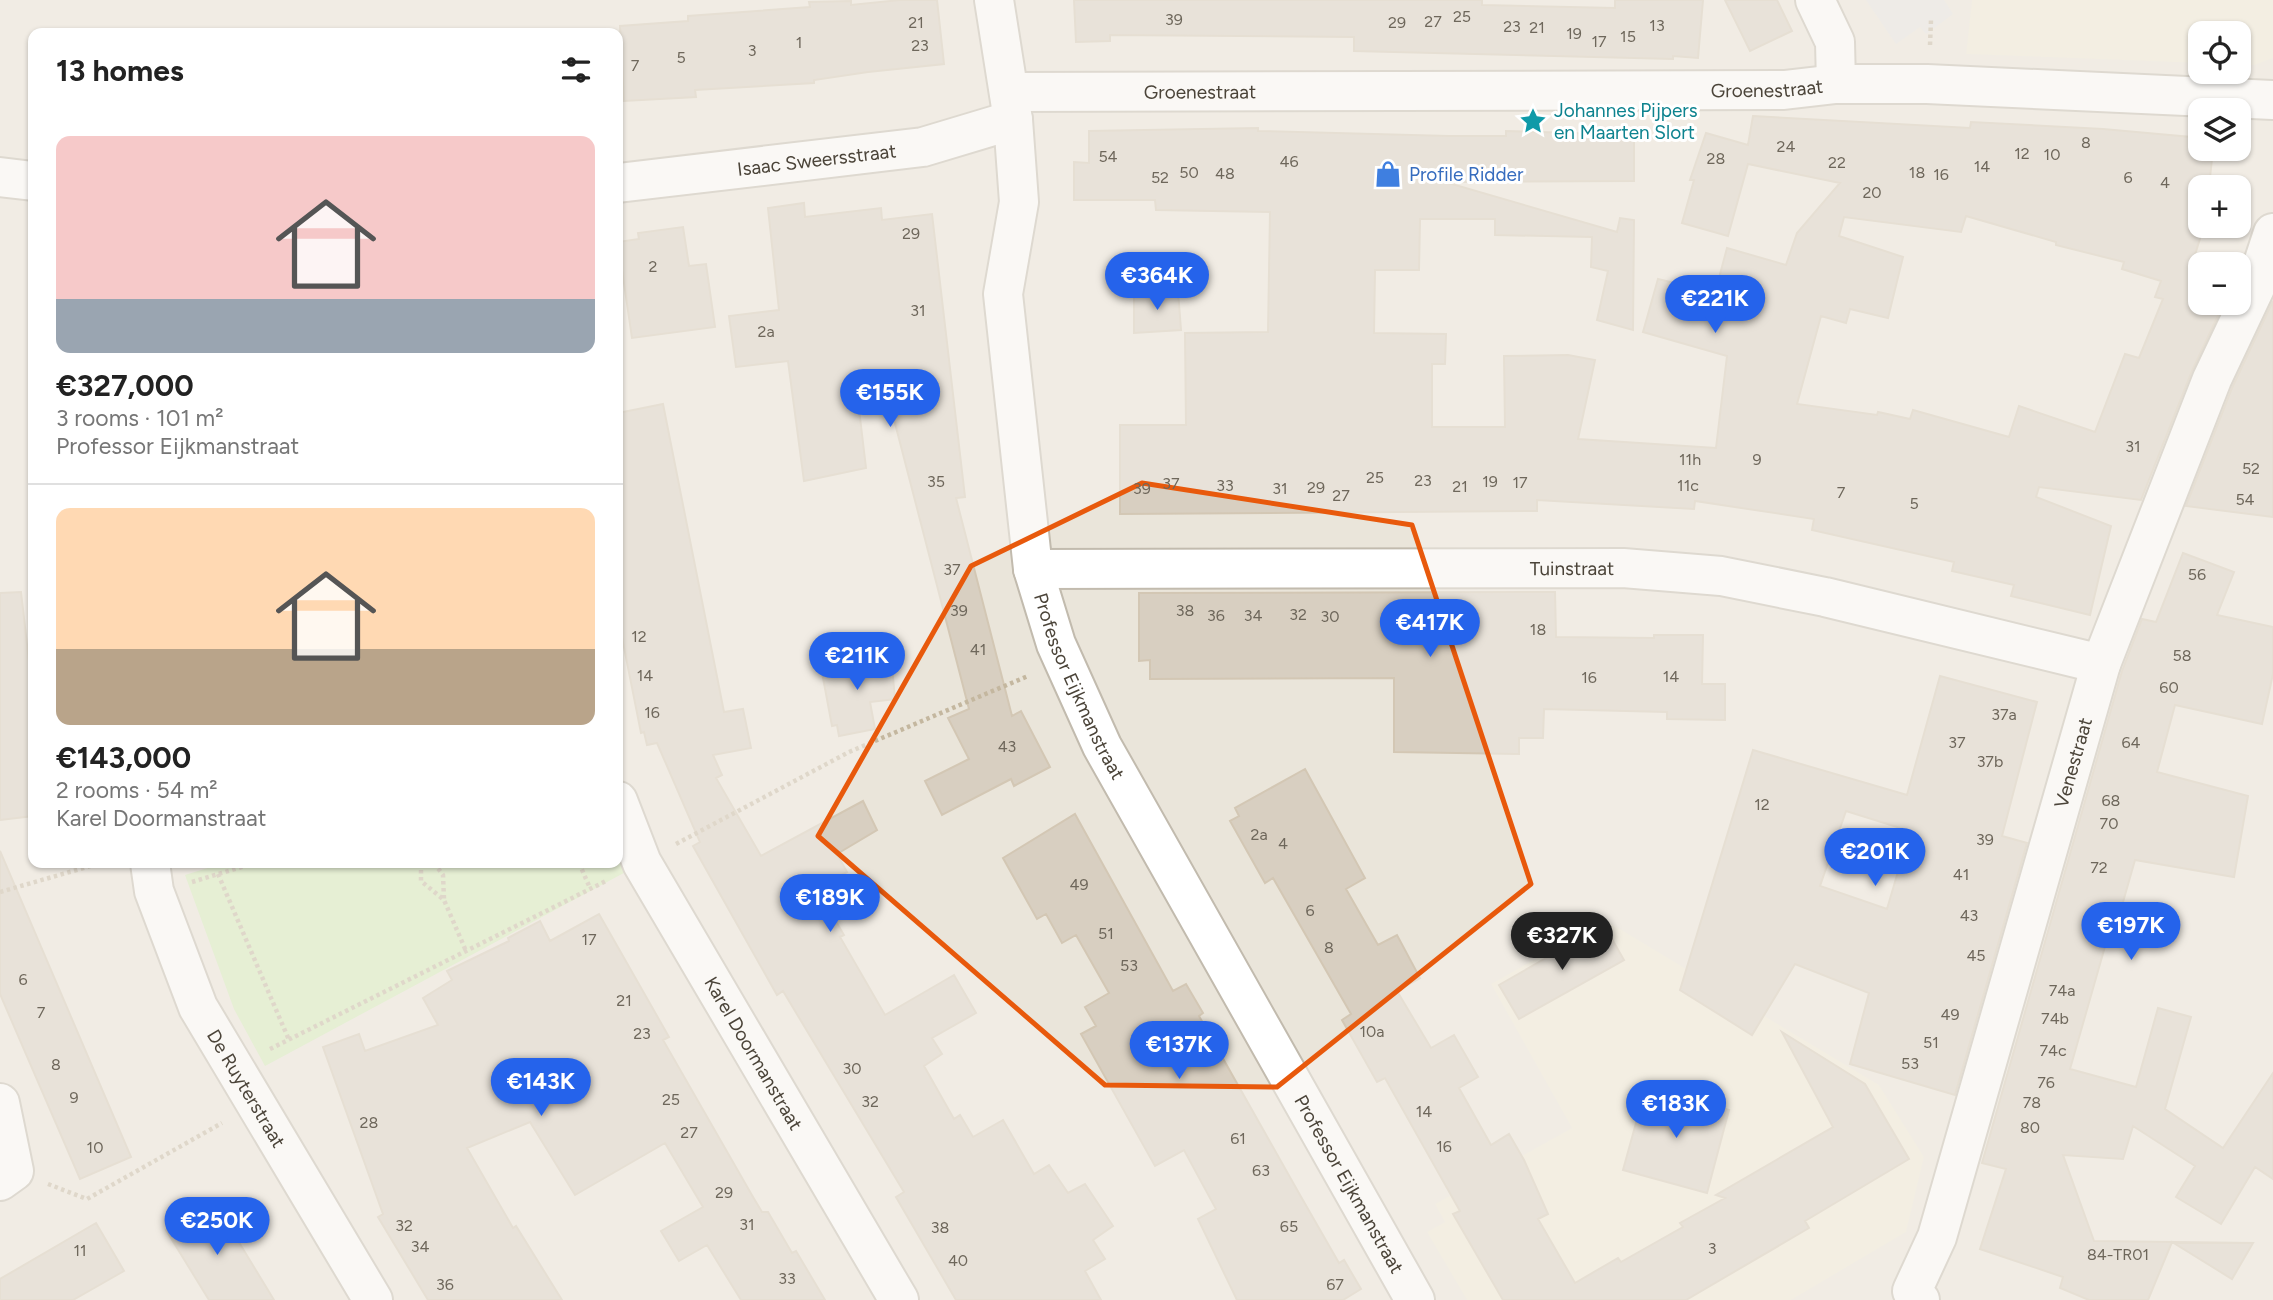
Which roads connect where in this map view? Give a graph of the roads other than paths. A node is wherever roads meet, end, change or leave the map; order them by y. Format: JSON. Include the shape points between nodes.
{"nodes":[{"id":1,"x":994,"y":0,"type":"edge"},
{"id":2,"x":1815,"y":0,"type":"edge"},
{"id":3,"x":1836,"y":84,"type":"junction"},
{"id":4,"x":2273,"y":100,"type":"edge"},
{"id":5,"x":1011,"y":106,"type":"junction"},
{"id":6,"x":0,"y":177,"type":"edge"},
{"id":7,"x":28,"y":180,"type":"edge"},
{"id":8,"x":623,"y":182,"type":"edge"},
{"id":9,"x":2273,"y":233,"type":"edge"},
{"id":10,"x":1033,"y":569,"type":"junction"},
{"id":11,"x":2101,"y":664,"type":"junction"},
{"id":12,"x":623,"y":814,"type":"edge"},
{"id":13,"x":152,"y":877,"type":"edge"},
{"id":14,"x":0,"y":1103,"type":"edge"},
{"id":15,"x":7,"y":1176,"type":"edge"},
{"id":16,"x":1909,"y":1297,"type":"edge"},
{"id":17,"x":373,"y":1300,"type":"edge"},
{"id":18,"x":899,"y":1300,"type":"edge"},
{"id":19,"x":1415,"y":1300,"type":"edge"}],
"edges":[{"from":1,"to":5,"type":"street","name":"Professor Eijkmanstraat"},
{"from":2,"to":3,"type":"street","via":[[1835,42]]},
{"from":3,"to":4,"type":"street","name":"Groenestraat"},
{"from":3,"to":5,"type":"street","name":"Groenestraat","via":[[1784,90]]},
{"from":5,"to":8,"type":"street","name":"Isaac Sweersstraat","via":[[923,147]]},
{"from":5,"to":10,"type":"street","name":"Professor Eijkmanstraat","via":[[1019,202],[1003,293]]},
{"from":6,"to":7,"type":"street"},
{"from":9,"to":11,"type":"street","name":"Venestraat","via":[[2255,288],[2213,379]]},
{"from":10,"to":11,"type":"street","name":"Tuinstraat","via":[[1623,568],[1721,576]]},
{"from":10,"to":19,"type":"street","name":"Professor Eijkmanstraat","via":[[1056,644],[1102,746]]},
{"from":11,"to":16,"type":"street","name":"Venestraat","via":[[1937,1237]]},
{"from":12,"to":18,"type":"street","name":"Karel Doormanstraat","via":[[642,863]]},
{"from":13,"to":17,"type":"street","name":"De Ruyterstraat","via":[[198,1007]]},
{"from":14,"to":15,"type":"street"}]}
